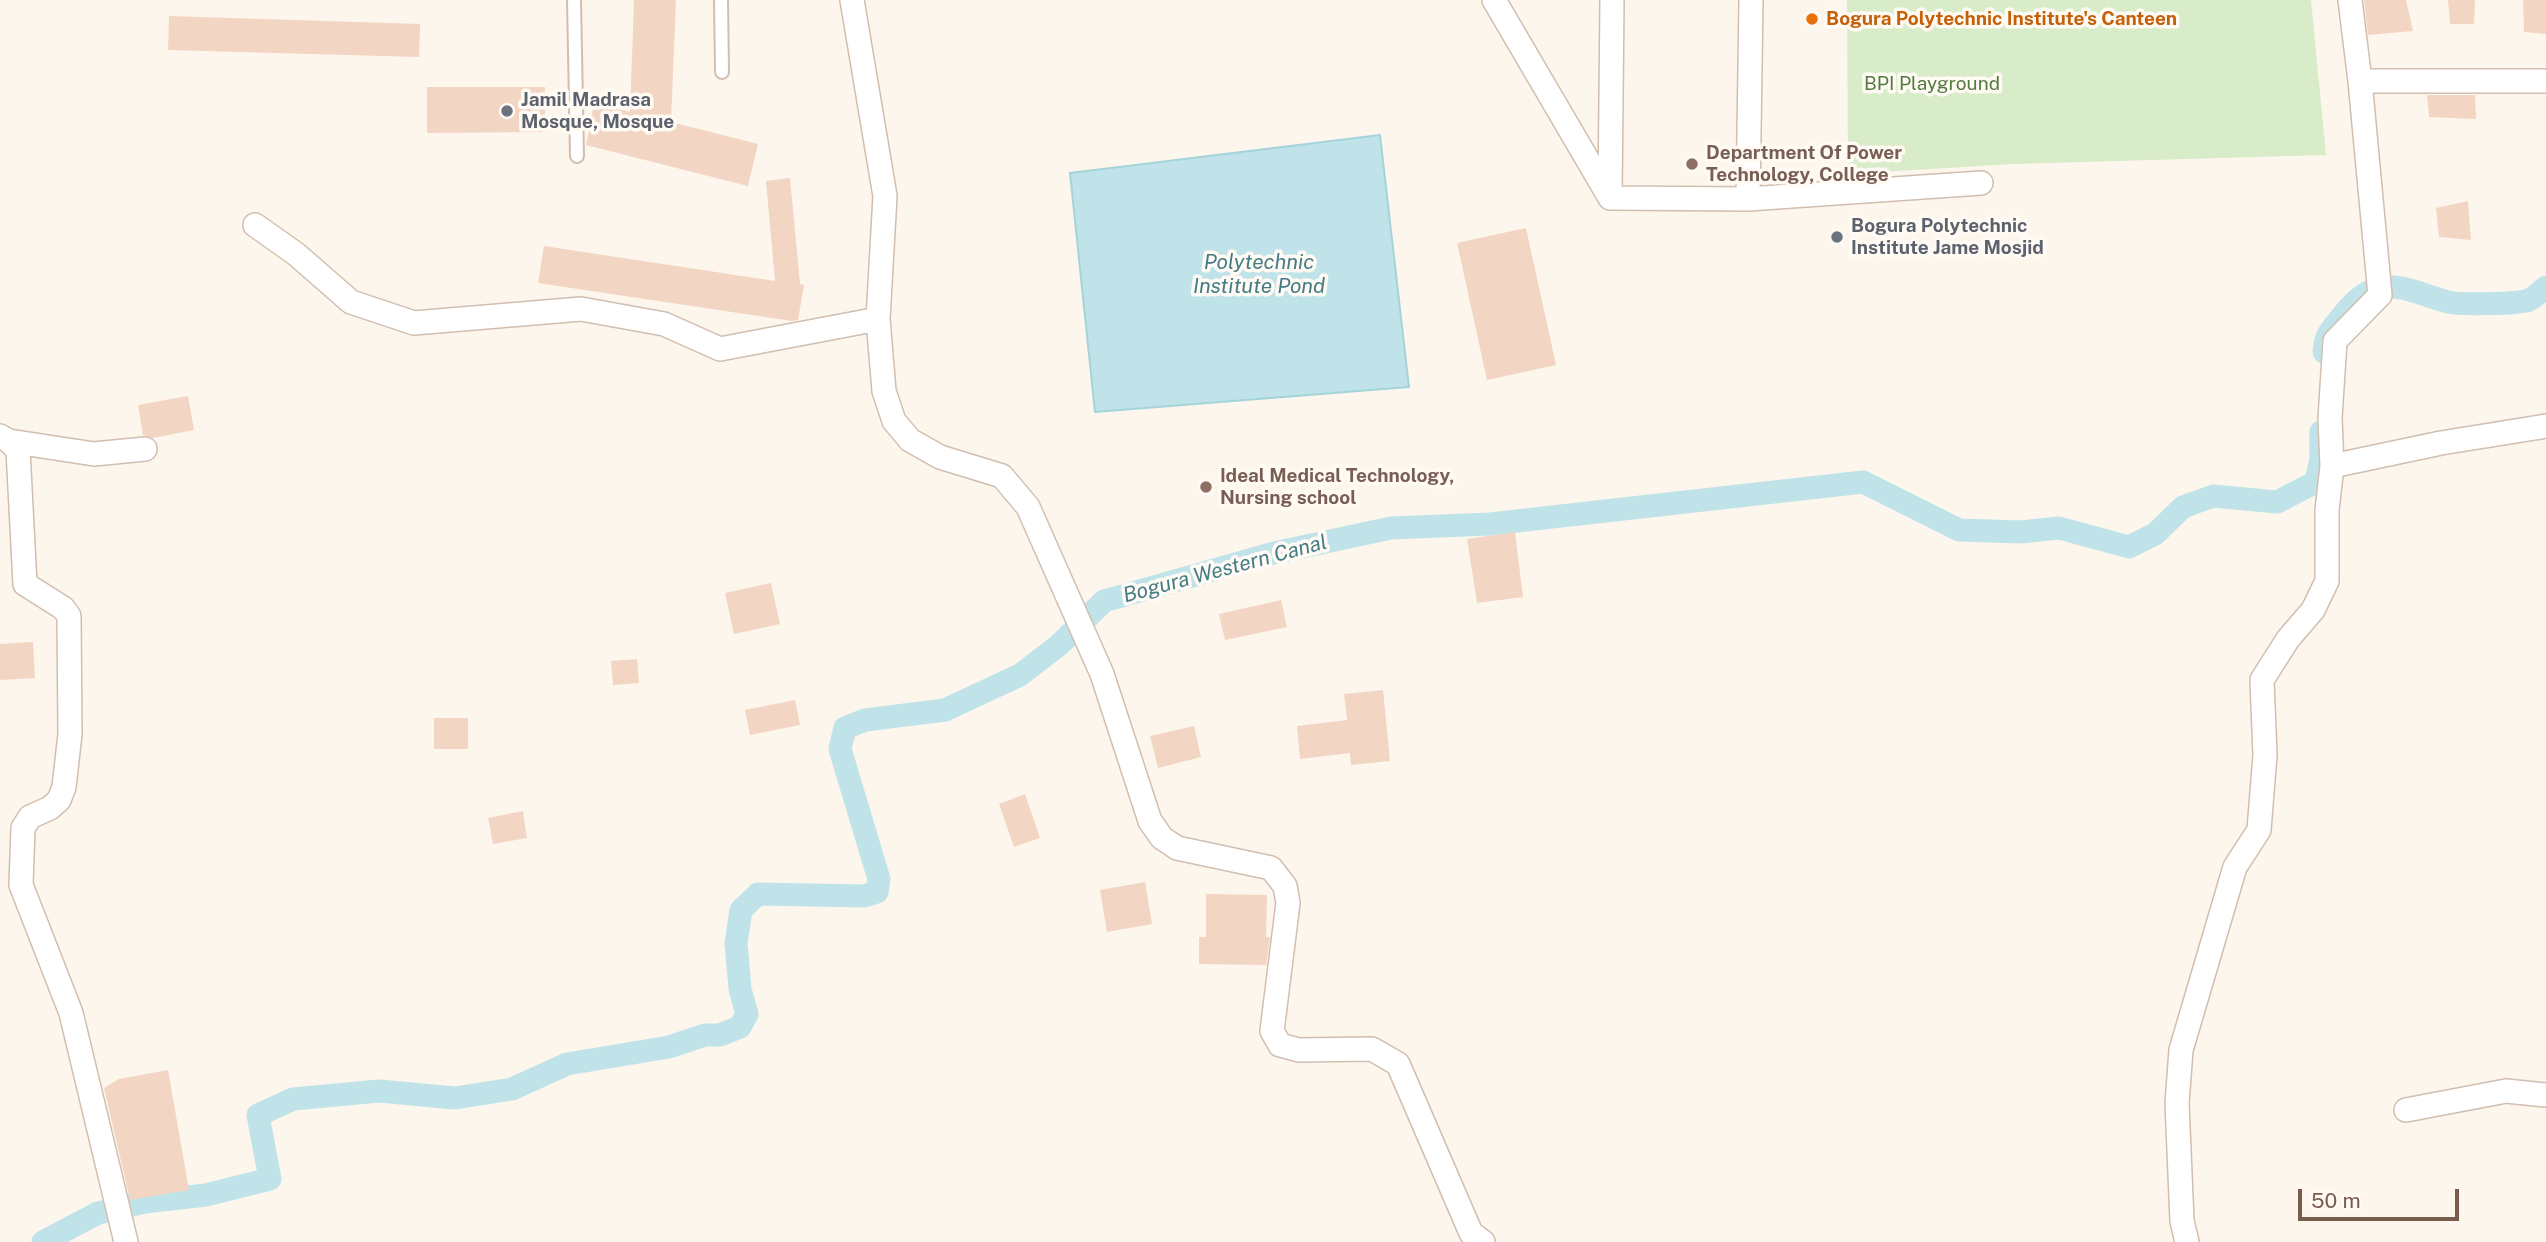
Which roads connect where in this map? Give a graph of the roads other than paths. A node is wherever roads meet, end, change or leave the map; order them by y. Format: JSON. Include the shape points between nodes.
{"nodes":[{"id":1,"x":573,"y":0,"type":"edge"},
{"id":2,"x":720,"y":0,"type":"edge"},
{"id":3,"x":852,"y":0,"type":"edge"},
{"id":4,"x":1494,"y":0,"type":"edge"},
{"id":5,"x":1612,"y":0,"type":"edge"},
{"id":6,"x":1751,"y":0,"type":"edge"},
{"id":7,"x":2350,"y":0,"type":"edge"},
{"id":8,"x":722,"y":72,"type":"dead end"},
{"id":9,"x":2546,"y":80,"type":"edge"},
{"id":10,"x":2360,"y":81,"type":"junction"},
{"id":11,"x":577,"y":156,"type":"dead end"},
{"id":12,"x":1981,"y":183,"type":"dead end"},
{"id":13,"x":1610,"y":198,"type":"junction"},
{"id":14,"x":1748,"y":199,"type":"junction"},
{"id":15,"x":255,"y":225,"type":"dead end"},
{"id":16,"x":878,"y":319,"type":"junction"},
{"id":17,"x":2546,"y":426,"type":"edge"},
{"id":18,"x":5,"y":438,"type":"edge"},
{"id":19,"x":145,"y":449,"type":"dead end"},
{"id":20,"x":2332,"y":466,"type":"junction"},
{"id":21,"x":10,"y":888,"type":"edge"},
{"id":22,"x":2546,"y":1096,"type":"edge"},
{"id":23,"x":2406,"y":1110,"type":"dead end"},
{"id":24,"x":125,"y":1236,"type":"edge"},
{"id":25,"x":1483,"y":1242,"type":"edge"},
{"id":26,"x":2187,"y":1242,"type":"edge"}],
"edges":[{"from":1,"to":11,"type":"lane"},
{"from":2,"to":8,"type":"lane"},
{"from":3,"to":16,"type":"street","via":[[885,196]]},
{"from":4,"to":13,"type":"street"},
{"from":5,"to":13,"type":"street"},
{"from":6,"to":14,"type":"street"},
{"from":7,"to":10,"type":"street"},
{"from":9,"to":10,"type":"street"},
{"from":10,"to":20,"type":"street","via":[[2380,295],[2335,341]]},
{"from":12,"to":14,"type":"street"},
{"from":13,"to":14,"type":"street"},
{"from":15,"to":16,"type":"street","via":[[351,302],[414,323],[581,309],[664,324],[720,349]]},
{"from":16,"to":25,"type":"street","via":[[884,391],[894,421],[910,440],[940,457],[1002,476],[1028,507],[1102,674],[1150,821],[1162,838],[1177,848],[1271,868],[1285,886],[1288,903],[1272,1031],[1280,1045],[1299,1050],[1372,1049],[1398,1064],[1471,1233]]},
{"from":17,"to":20,"type":"street"},
{"from":18,"to":19,"type":"street","via":[[94,454]]},
{"from":18,"to":21,"type":"street","via":[[18,450],[25,584],[69,616],[70,734],[64,787],[59,800],[30,817],[23,828]]},
{"from":20,"to":26,"type":"street","via":[[2327,581],[2313,610],[2262,680],[2265,755],[2259,830],[2235,867],[2181,1050],[2177,1103]]},
{"from":21,"to":24,"type":"street","via":[[71,1013]]},
{"from":22,"to":23,"type":"street","via":[[2506,1091]]}]}
